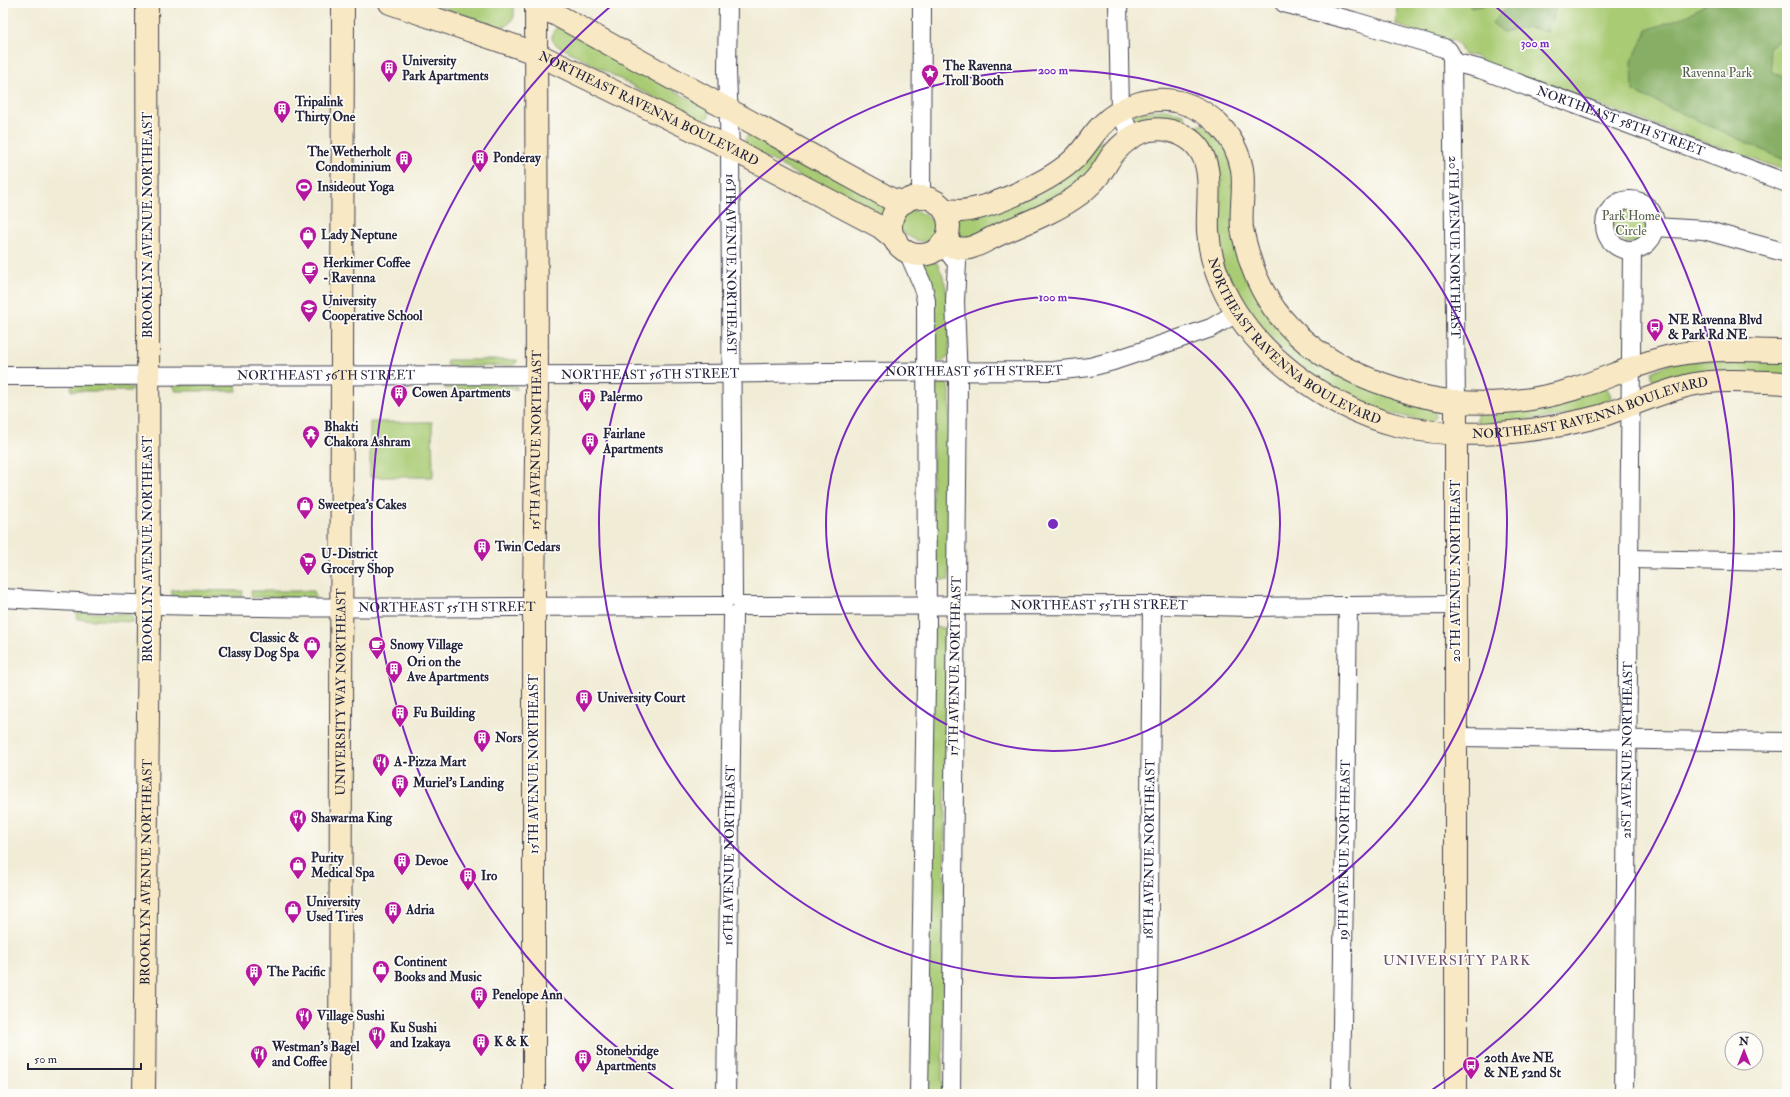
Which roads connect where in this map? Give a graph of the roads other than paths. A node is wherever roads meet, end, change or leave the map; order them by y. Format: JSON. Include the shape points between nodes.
{"nodes":[{"id":1,"x":147,"y":3,"type":"edge"},
{"id":2,"x":342,"y":3,"type":"edge"},
{"id":3,"x":390,"y":3,"type":"edge"},
{"id":4,"x":728,"y":3,"type":"edge"},
{"id":5,"x":922,"y":3,"type":"edge"},
{"id":6,"x":1118,"y":3,"type":"edge"},
{"id":7,"x":1284,"y":3,"type":"edge"},
{"id":8,"x":536,"y":5,"type":"edge"},
{"id":9,"x":535,"y":53,"type":"junction"},
{"id":10,"x":1450,"y":56,"type":"junction"},
{"id":11,"x":728,"y":109,"type":"junction"},
{"id":12,"x":1120,"y":110,"type":"junction"},
{"id":13,"x":1130,"y":137,"type":"junction"},
{"id":14,"x":730,"y":148,"type":"junction"},
{"id":15,"x":1787,"y":183,"type":"edge"},
{"id":16,"x":914,"y":199,"type":"junction"},
{"id":17,"x":944,"y":210,"type":"junction"},
{"id":18,"x":1656,"y":227,"type":"junction"},
{"id":19,"x":942,"y":244,"type":"junction"},
{"id":20,"x":902,"y":246,"type":"junction"},
{"id":21,"x":1632,"y":250,"type":"junction"},
{"id":22,"x":1787,"y":253,"type":"edge"},
{"id":23,"x":962,"y":256,"type":"junction"},
{"id":24,"x":1238,"y":312,"type":"junction"},
{"id":25,"x":1787,"y":351,"type":"edge"},
{"id":26,"x":1631,"y":369,"type":"junction"},
{"id":27,"x":926,"y":372,"type":"junction"},
{"id":28,"x":958,"y":372,"type":"junction"},
{"id":29,"x":537,"y":374,"type":"junction"},
{"id":30,"x":731,"y":374,"type":"junction"},
{"id":31,"x":341,"y":375,"type":"junction"},
{"id":32,"x":3,"y":376,"type":"edge"},
{"id":33,"x":148,"y":376,"type":"junction"},
{"id":34,"x":1787,"y":383,"type":"edge"},
{"id":35,"x":1456,"y":401,"type":"junction"},
{"id":36,"x":1630,"y":406,"type":"junction"},
{"id":37,"x":1456,"y":434,"type":"junction"},
{"id":38,"x":1628,"y":559,"type":"junction"},
{"id":39,"x":1787,"y":562,"type":"edge"},
{"id":40,"x":3,"y":598,"type":"edge"},
{"id":41,"x":1152,"y":605,"type":"junction"},
{"id":42,"x":1456,"y":605,"type":"junction"},
{"id":43,"x":149,"y":606,"type":"junction"},
{"id":44,"x":733,"y":606,"type":"junction"},
{"id":45,"x":927,"y":606,"type":"junction"},
{"id":46,"x":956,"y":606,"type":"junction"},
{"id":47,"x":1348,"y":606,"type":"junction"},
{"id":48,"x":340,"y":607,"type":"junction"},
{"id":49,"x":534,"y":608,"type":"junction"},
{"id":50,"x":1457,"y":737,"type":"junction"},
{"id":51,"x":1627,"y":740,"type":"junction"},
{"id":52,"x":1787,"y":742,"type":"edge"},
{"id":53,"x":144,"y":1094,"type":"edge"},
{"id":54,"x":340,"y":1094,"type":"edge"},
{"id":55,"x":534,"y":1094,"type":"edge"},
{"id":56,"x":726,"y":1094,"type":"edge"},
{"id":57,"x":919,"y":1094,"type":"edge"},
{"id":58,"x":951,"y":1094,"type":"edge"},
{"id":59,"x":1147,"y":1094,"type":"edge"},
{"id":60,"x":1341,"y":1094,"type":"edge"},
{"id":61,"x":1456,"y":1094,"type":"edge"},
{"id":62,"x":1624,"y":1094,"type":"edge"}],
"edges":[{"from":1,"to":33,"type":"main road","name":"BROOKLYN AVENUE NORTHEAST"},
{"from":2,"to":31,"type":"main road","name":"UNIVERSITY WAY NORTHEAST"},
{"from":3,"to":9,"type":"main road","name":"NORTHEAST RAVENNA BOULEVARD"},
{"from":4,"to":11,"type":"street","name":"16TH AVENUE NORTHEAST"},
{"from":5,"to":16,"type":"street"},
{"from":6,"to":12,"type":"street"},
{"from":7,"to":10,"type":"street","name":"NORTHEAST 58TH STREET","via":[[1353,21]]},
{"from":8,"to":9,"type":"main road","name":"15TH AVENUE NORTHEAST"},
{"from":8,"to":11,"type":"main road"},
{"from":9,"to":14,"type":"main road","name":"NORTHEAST RAVENNA BOULEVARD"},
{"from":9,"to":29,"type":"main road","name":"15TH AVENUE NORTHEAST"},
{"from":10,"to":15,"type":"street","name":"NORTHEAST 58TH STREET"},
{"from":10,"to":35,"type":"street","name":"20TH AVENUE NORTHEAST"},
{"from":11,"to":14,"type":"street","name":"16TH AVENUE NORTHEAST"},
{"from":11,"to":16,"type":"main road","via":[[892,198]]},
{"from":12,"to":13,"type":"street"},
{"from":12,"to":17,"type":"main road","name":"NORTHEAST RAVENNA BOULEVARD","via":[[1103,123],[1075,158],[1055,174],[1012,196],[960,211]]},
{"from":12,"to":35,"type":"main road","name":"NORTHEAST RAVENNA BOULEVARD","via":[[1159,100],[1180,102],[1199,109],[1215,120],[1228,135],[1237,152],[1242,171],[1242,228],[1255,274],[1279,314],[1312,348],[1352,373],[1428,398]]},
{"from":13,"to":23,"type":"main road","name":"NORTHEAST RAVENNA BOULEVARD","via":[[1113,154],[1099,176],[1080,194]]},
{"from":13,"to":24,"type":"main road","name":"NORTHEAST RAVENNA BOULEVARD","via":[[1144,131],[1159,129],[1186,138],[1198,148],[1209,174],[1208,233],[1212,258],[1222,286]]},
{"from":14,"to":20,"type":"main road","name":"NORTHEAST RAVENNA BOULEVARD","via":[[880,227]]},
{"from":14,"to":30,"type":"street","name":"16TH AVENUE NORTHEAST"},
{"from":16,"to":17,"type":"main road","via":[[931,199]]},
{"from":16,"to":20,"type":"main road","via":[[900,206],[893,217],[892,230]]},
{"from":17,"to":19,"type":"main road","via":[[949,224]]},
{"from":18,"to":21,"type":"street","via":[[1648,243]]},
{"from":18,"to":21,"type":"street","via":[[1651,211],[1637,201],[1620,202],[1613,207],[1605,222],[1609,238],[1619,248]]},
{"from":18,"to":22,"type":"street","via":[[1704,230]]},
{"from":19,"to":20,"type":"main road","via":[[935,251],[924,254]]},
{"from":19,"to":23,"type":"main road"},
{"from":20,"to":27,"type":"street","via":[[923,286],[926,301]]},
{"from":21,"to":26,"type":"street","name":"21ST AVENUE NORTHEAST"},
{"from":23,"to":28,"type":"street","name":"17TH AVENUE NORTHEAST","via":[[955,301]]},
{"from":24,"to":28,"type":"street","name":"NORTHEAST 56TH STREET","via":[[1211,328],[1113,362],[1090,367],[1053,371]]},
{"from":24,"to":37,"type":"main road","name":"NORTHEAST RAVENNA BOULEVARD","via":[[1270,352],[1292,372],[1341,404],[1396,425]]},
{"from":25,"to":26,"type":"main road","name":"NORTHEAST RAVENNA BOULEVARD","via":[[1692,352],[1666,357]]},
{"from":26,"to":35,"type":"main road","name":"NORTHEAST RAVENNA BOULEVARD","via":[[1571,390],[1545,396],[1484,403]]},
{"from":26,"to":36,"type":"street","name":"21ST AVENUE NORTHEAST"},
{"from":27,"to":28,"type":"street","name":"NORTHEAST 56TH STREET"},
{"from":27,"to":30,"type":"street","name":"NORTHEAST 56TH STREET"},
{"from":27,"to":45,"type":"street"},
{"from":28,"to":46,"type":"street","name":"17TH AVENUE NORTHEAST"},
{"from":29,"to":30,"type":"street","name":"NORTHEAST 56TH STREET"},
{"from":29,"to":31,"type":"street","name":"NORTHEAST 56TH STREET"},
{"from":29,"to":49,"type":"main road","name":"15TH AVENUE NORTHEAST"},
{"from":30,"to":44,"type":"street","name":"16TH AVENUE NORTHEAST"},
{"from":31,"to":33,"type":"street","name":"NORTHEAST 56TH STREET"},
{"from":31,"to":48,"type":"main road","name":"UNIVERSITY WAY NORTHEAST"},
{"from":32,"to":33,"type":"street","name":"NORTHEAST 56TH STREET"},
{"from":33,"to":43,"type":"main road","name":"BROOKLYN AVENUE NORTHEAST"},
{"from":34,"to":36,"type":"main road","name":"NORTHEAST RAVENNA BOULEVARD","via":[[1707,382],[1689,385]]},
{"from":35,"to":37,"type":"main road","name":"20TH AVENUE NORTHEAST"},
{"from":36,"to":37,"type":"main road","name":"NORTHEAST RAVENNA BOULEVARD","via":[[1604,415],[1546,428]]},
{"from":36,"to":38,"type":"street","name":"21ST AVENUE NORTHEAST"},
{"from":37,"to":42,"type":"main road","name":"20TH AVENUE NORTHEAST"},
{"from":38,"to":39,"type":"street"},
{"from":38,"to":51,"type":"street","name":"21ST AVENUE NORTHEAST"},
{"from":40,"to":43,"type":"street","name":"NORTHEAST 55TH STREET"},
{"from":41,"to":46,"type":"street","name":"NORTHEAST 55TH STREET"},
{"from":41,"to":47,"type":"street","name":"NORTHEAST 55TH STREET"},
{"from":41,"to":59,"type":"street","name":"18TH AVENUE NORTHEAST"},
{"from":42,"to":47,"type":"street","name":"NORTHEAST 55TH STREET"},
{"from":42,"to":50,"type":"main road","name":"20TH AVENUE NORTHEAST"},
{"from":43,"to":48,"type":"street","name":"NORTHEAST 55TH STREET"},
{"from":43,"to":53,"type":"main road","name":"BROOKLYN AVENUE NORTHEAST"},
{"from":44,"to":45,"type":"street","name":"NORTHEAST 55TH STREET"},
{"from":44,"to":49,"type":"street","name":"NORTHEAST 55TH STREET"},
{"from":44,"to":56,"type":"street","name":"16TH AVENUE NORTHEAST"},
{"from":45,"to":46,"type":"street","name":"NORTHEAST 55TH STREET"},
{"from":45,"to":57,"type":"street"},
{"from":46,"to":58,"type":"street","name":"17TH AVENUE NORTHEAST"},
{"from":47,"to":60,"type":"street","name":"19TH AVENUE NORTHEAST"},
{"from":48,"to":49,"type":"street","name":"NORTHEAST 55TH STREET"},
{"from":48,"to":54,"type":"main road","name":"UNIVERSITY WAY NORTHEAST"},
{"from":49,"to":55,"type":"main road","name":"15TH AVENUE NORTHEAST"},
{"from":50,"to":51,"type":"street"},
{"from":50,"to":61,"type":"main road","name":"20TH AVENUE NORTHEAST"},
{"from":51,"to":52,"type":"street"},
{"from":51,"to":62,"type":"street","name":"21ST AVENUE NORTHEAST"}]}
